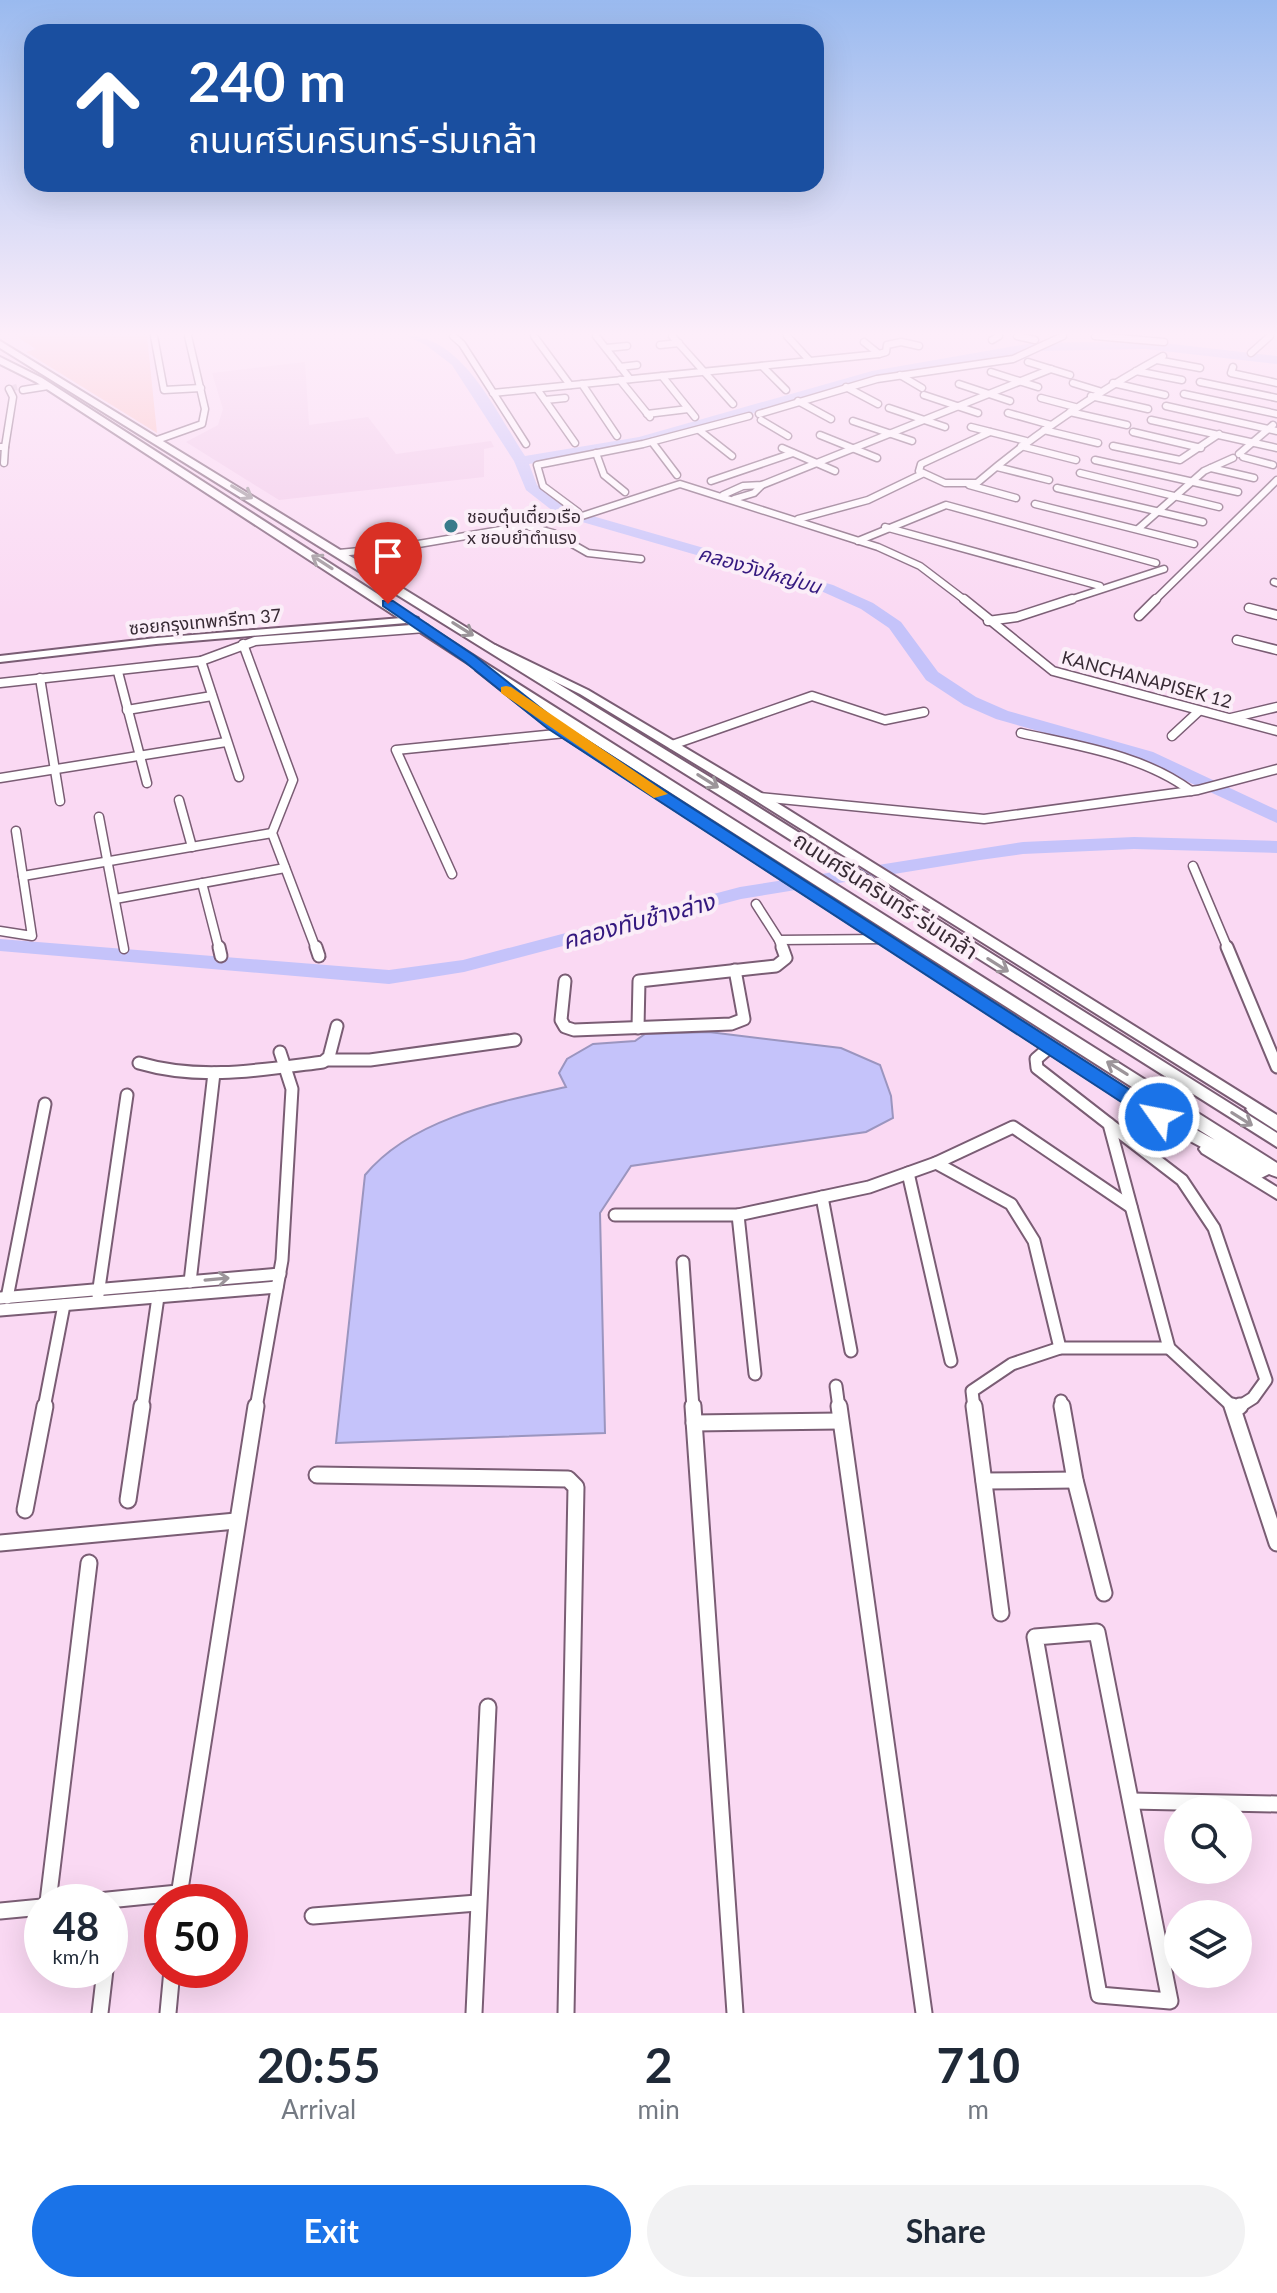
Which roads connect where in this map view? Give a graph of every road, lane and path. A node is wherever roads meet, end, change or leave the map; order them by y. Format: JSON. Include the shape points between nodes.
{"nodes":[{"id":1,"x":116,"y":430,"type":"edge"},
{"id":2,"x":141,"y":430,"type":"edge"},
{"id":3,"x":185,"y":430,"type":"edge"},
{"id":4,"x":517,"y":430,"type":"edge"},
{"id":5,"x":566,"y":430,"type":"edge"},
{"id":6,"x":613,"y":430,"type":"edge"},
{"id":7,"x":699,"y":430,"type":"joint"},
{"id":8,"x":779,"y":430,"type":"edge"},
{"id":9,"x":881,"y":430,"type":"edge"},
{"id":10,"x":903,"y":430,"type":"edge"},
{"id":11,"x":982,"y":430,"type":"edge"},
{"id":12,"x":1044,"y":430,"type":"joint"},
{"id":13,"x":1199,"y":430,"type":"edge"},
{"id":14,"x":1268,"y":430,"type":"edge"},
{"id":15,"x":990,"y":432,"type":"junction"},
{"id":16,"x":1133,"y":432,"type":"dead end"},
{"id":17,"x":893,"y":434,"type":"junction"},
{"id":18,"x":1219,"y":434,"type":"junction"},
{"id":19,"x":820,"y":435,"type":"dead end"},
{"id":20,"x":617,"y":436,"type":"dead end"},
{"id":21,"x":788,"y":436,"type":"dead end"},
{"id":22,"x":157,"y":440,"type":"junction"},
{"id":23,"x":912,"y":441,"type":"dead end"},
{"id":24,"x":652,"y":442,"type":"junction"},
{"id":25,"x":1254,"y":442,"type":"junction"},
{"id":26,"x":575,"y":443,"type":"dead end"},
{"id":27,"x":1098,"y":443,"type":"dead end"},
{"id":28,"x":526,"y":444,"type":"dead end"},
{"id":29,"x":1023,"y":444,"type":"junction"},
{"id":30,"x":1113,"y":446,"type":"dead end"},
{"id":31,"x":3,"y":447,"type":"edge"},
{"id":32,"x":782,"y":448,"type":"dead end"},
{"id":33,"x":1201,"y":448,"type":"junction"},
{"id":34,"x":1277,"y":448,"type":"edge"},
{"id":35,"x":856,"y":449,"type":"junction"},
{"id":36,"x":596,"y":453,"type":"junction"},
{"id":37,"x":793,"y":453,"type":"junction"},
{"id":38,"x":732,"y":456,"type":"dead end"},
{"id":39,"x":1238,"y":456,"type":"junction"},
{"id":40,"x":877,"y":458,"type":"dead end"},
{"id":41,"x":1076,"y":460,"type":"dead end"},
{"id":42,"x":1095,"y":460,"type":"dead end"},
{"id":43,"x":4,"y":463,"type":"dead end"},
{"id":44,"x":817,"y":464,"type":"junction"},
{"id":45,"x":1273,"y":465,"type":"dead end"},
{"id":46,"x":997,"y":467,"type":"junction"},
{"id":47,"x":1211,"y":468,"type":"junction"},
{"id":48,"x":835,"y":471,"type":"dead end"},
{"id":49,"x":1080,"y":473,"type":"dead end"},
{"id":50,"x":922,"y":474,"type":"junction"},
{"id":51,"x":677,"y":475,"type":"dead end"},
{"id":52,"x":1254,"y":478,"type":"dead end"},
{"id":53,"x":1049,"y":480,"type":"dead end"},
{"id":54,"x":1277,"y":480,"type":"edge"},
{"id":55,"x":711,"y":481,"type":"dead end"},
{"id":56,"x":1195,"y":482,"type":"junction"},
{"id":57,"x":967,"y":484,"type":"junction"},
{"id":58,"x":762,"y":485,"type":"junction"},
{"id":59,"x":1057,"y":488,"type":"dead end"},
{"id":60,"x":625,"y":492,"type":"dead end"},
{"id":61,"x":1238,"y":492,"type":"dead end"},
{"id":62,"x":723,"y":495,"type":"junction"},
{"id":63,"x":1177,"y":497,"type":"junction"},
{"id":64,"x":1016,"y":498,"type":"dead end"},
{"id":65,"x":734,"y":499,"type":"junction"},
{"id":66,"x":1035,"y":504,"type":"dead end"},
{"id":67,"x":1219,"y":507,"type":"dead end"},
{"id":68,"x":1160,"y":512,"type":"junction"},
{"id":69,"x":580,"y":514,"type":"junction"},
{"id":70,"x":792,"y":519,"type":"junction"},
{"id":71,"x":1203,"y":522,"type":"dead end"},
{"id":72,"x":524,"y":526,"type":"junction"},
{"id":73,"x":885,"y":527,"type":"junction"},
{"id":74,"x":1138,"y":529,"type":"junction"},
{"id":75,"x":858,"y":541,"type":"junction"},
{"id":76,"x":1194,"y":544,"type":"dead end"},
{"id":77,"x":339,"y":553,"type":"junction"},
{"id":78,"x":641,"y":559,"type":"dead end"},
{"id":79,"x":1156,"y":563,"type":"dead end"},
{"id":80,"x":1164,"y":569,"type":"dead end"},
{"id":81,"x":1100,"y":586,"type":"dead end"},
{"id":82,"x":1249,"y":608,"type":"dead end"},
{"id":83,"x":1277,"y":615,"type":"edge"},
{"id":84,"x":1139,"y":616,"type":"dead end"},
{"id":85,"x":988,"y":621,"type":"junction"},
{"id":86,"x":419,"y":624,"type":"junction"},
{"id":87,"x":1237,"y":640,"type":"dead end"},
{"id":88,"x":243,"y":644,"type":"junction"},
{"id":89,"x":491,"y":646,"type":"junction"},
{"id":90,"x":1277,"y":650,"type":"edge"},
{"id":91,"x":0,"y":659,"type":"edge"},
{"id":92,"x":470,"y":659,"type":"junction"},
{"id":93,"x":201,"y":661,"type":"junction"},
{"id":94,"x":118,"y":672,"type":"junction"},
{"id":95,"x":40,"y":678,"type":"junction"},
{"id":96,"x":0,"y":683,"type":"edge"},
{"id":97,"x":212,"y":696,"type":"junction"},
{"id":98,"x":1277,"y":707,"type":"edge"},
{"id":99,"x":127,"y":710,"type":"junction"},
{"id":100,"x":1199,"y":711,"type":"junction"},
{"id":101,"x":924,"y":712,"type":"dead end"},
{"id":102,"x":1229,"y":718,"type":"junction"},
{"id":103,"x":1276,"y":731,"type":"edge"},
{"id":104,"x":566,"y":733,"type":"junction"},
{"id":105,"x":1021,"y":733,"type":"dead end"},
{"id":106,"x":1172,"y":736,"type":"dead end"},
{"id":107,"x":226,"y":742,"type":"junction"},
{"id":108,"x":672,"y":745,"type":"junction"},
{"id":109,"x":139,"y":756,"type":"junction"},
{"id":110,"x":54,"y":769,"type":"junction"},
{"id":111,"x":1277,"y":769,"type":"edge"},
{"id":112,"x":239,"y":777,"type":"dead end"},
{"id":113,"x":0,"y":778,"type":"edge"},
{"id":114,"x":147,"y":783,"type":"dead end"},
{"id":115,"x":1195,"y":790,"type":"junction"},
{"id":116,"x":759,"y":797,"type":"junction"},
{"id":117,"x":179,"y":800,"type":"dead end"},
{"id":118,"x":60,"y":801,"type":"dead end"},
{"id":119,"x":99,"y":817,"type":"dead end"},
{"id":120,"x":16,"y":831,"type":"dead end"},
{"id":121,"x":272,"y":833,"type":"junction"},
{"id":122,"x":192,"y":847,"type":"junction"},
{"id":123,"x":108,"y":862,"type":"junction"},
{"id":124,"x":1193,"y":866,"type":"dead end"},
{"id":125,"x":285,"y":868,"type":"junction"},
{"id":126,"x":452,"y":874,"type":"dead end"},
{"id":127,"x":23,"y":876,"type":"junction"},
{"id":128,"x":202,"y":883,"type":"junction"},
{"id":129,"x":115,"y":899,"type":"junction"},
{"id":130,"x":756,"y":904,"type":"dead end"},
{"id":131,"x":0,"y":931,"type":"edge"},
{"id":132,"x":883,"y":939,"type":"junction"},
{"id":133,"x":779,"y":940,"type":"junction"},
{"id":134,"x":124,"y":949,"type":"dead end"},
{"id":135,"x":221,"y":956,"type":"dead end"},
{"id":136,"x":319,"y":956,"type":"dead end"},
{"id":137,"x":735,"y":970,"type":"junction"},
{"id":138,"x":565,"y":981,"type":"dead end"},
{"id":139,"x":337,"y":1026,"type":"dead end"},
{"id":140,"x":638,"y":1028,"type":"junction"},
{"id":141,"x":515,"y":1040,"type":"dead end"},
{"id":142,"x":1050,"y":1047,"type":"junction"},
{"id":143,"x":280,"y":1052,"type":"dead end"},
{"id":144,"x":327,"y":1060,"type":"junction"},
{"id":145,"x":139,"y":1063,"type":"dead end"},
{"id":146,"x":286,"y":1066,"type":"junction"},
{"id":147,"x":1277,"y":1067,"type":"edge"},
{"id":148,"x":214,"y":1073,"type":"junction"},
{"id":149,"x":127,"y":1095,"type":"dead end"},
{"id":150,"x":45,"y":1104,"type":"dead end"},
{"id":151,"x":1255,"y":1109,"type":"joint"},
{"id":152,"x":1159,"y":1117,"type":"junction"},
{"id":153,"x":1109,"y":1124,"type":"junction"},
{"id":154,"x":1277,"y":1124,"type":"edge"},
{"id":155,"x":1277,"y":1141,"type":"edge"},
{"id":156,"x":936,"y":1163,"type":"junction"},
{"id":157,"x":1277,"y":1171,"type":"edge"},
{"id":158,"x":908,"y":1173,"type":"junction"},
{"id":159,"x":1277,"y":1180,"type":"edge"},
{"id":160,"x":1277,"y":1194,"type":"edge"},
{"id":161,"x":822,"y":1197,"type":"junction"},
{"id":162,"x":1131,"y":1207,"type":"junction"},
{"id":163,"x":615,"y":1215,"type":"dead end"},
{"id":164,"x":738,"y":1215,"type":"junction"},
{"id":165,"x":683,"y":1262,"type":"dead end"},
{"id":166,"x":278,"y":1280,"type":"junction"},
{"id":167,"x":190,"y":1282,"type":"junction"},
{"id":168,"x":98,"y":1296,"type":"junction"},
{"id":169,"x":158,"y":1297,"type":"junction"},
{"id":170,"x":4,"y":1298,"type":"edge"},
{"id":171,"x":64,"y":1305,"type":"junction"},
{"id":172,"x":0,"y":1310,"type":"edge"},
{"id":173,"x":1060,"y":1348,"type":"junction"},
{"id":174,"x":1169,"y":1348,"type":"junction"},
{"id":175,"x":851,"y":1351,"type":"dead end"},
{"id":176,"x":951,"y":1361,"type":"dead end"},
{"id":177,"x":755,"y":1374,"type":"dead end"},
{"id":178,"x":836,"y":1386,"type":"dead end"},
{"id":179,"x":1061,"y":1401,"type":"dead end"},
{"id":180,"x":1235,"y":1409,"type":"junction"},
{"id":181,"x":840,"y":1421,"type":"junction"},
{"id":182,"x":694,"y":1423,"type":"junction"},
{"id":183,"x":317,"y":1475,"type":"dead end"},
{"id":184,"x":1075,"y":1480,"type":"junction"},
{"id":185,"x":984,"y":1481,"type":"junction"},
{"id":186,"x":128,"y":1500,"type":"dead end"},
{"id":187,"x":25,"y":1510,"type":"dead end"},
{"id":188,"x":236,"y":1521,"type":"junction"},
{"id":189,"x":0,"y":1543,"type":"edge"},
{"id":190,"x":1277,"y":1543,"type":"edge"},
{"id":191,"x":89,"y":1563,"type":"dead end"},
{"id":192,"x":1104,"y":1593,"type":"dead end"},
{"id":193,"x":1001,"y":1613,"type":"dead end"},
{"id":194,"x":488,"y":1707,"type":"dead end"},
{"id":195,"x":1131,"y":1801,"type":"junction"},
{"id":196,"x":1277,"y":1804,"type":"edge"},
{"id":197,"x":50,"y":1884,"type":"edge"},
{"id":198,"x":180,"y":1884,"type":"edge"},
{"id":199,"x":477,"y":1903,"type":"junction"},
{"id":200,"x":24,"y":1909,"type":"edge"},
{"id":201,"x":0,"y":1911,"type":"edge"},
{"id":202,"x":313,"y":1916,"type":"dead end"},
{"id":203,"x":103,"y":1988,"type":"edge"},
{"id":204,"x":170,"y":1988,"type":"edge"},
{"id":205,"x":100,"y":2013,"type":"edge"},
{"id":206,"x":168,"y":2013,"type":"edge"},
{"id":207,"x":474,"y":2013,"type":"edge"},
{"id":208,"x":566,"y":2013,"type":"edge"},
{"id":209,"x":735,"y":2013,"type":"edge"},
{"id":210,"x":924,"y":2013,"type":"edge"}],
"edges":[{"from":86,"to":1,"type":"main road","name":"ถนนศรีนครินทร์-ร่มเกล้า","one_way":true},
{"from":2,"to":22,"type":"main road","name":"ถนนศรีนครินทร์-ร่มเกล้า"},
{"from":3,"to":22,"type":"street"},
{"from":4,"to":28,"type":"street"},
{"from":5,"to":26,"type":"street"},
{"from":6,"to":20,"type":"street"},
{"from":7,"to":24,"type":"street"},
{"from":7,"to":38,"type":"street"},
{"from":8,"to":21,"type":"street"},
{"from":9,"to":17,"type":"street"},
{"from":10,"to":17,"type":"street"},
{"from":11,"to":15,"type":"street"},
{"from":12,"to":27,"type":"street"},
{"from":12,"to":29,"type":"street"},
{"from":13,"to":18,"type":"street"},
{"from":14,"to":25,"type":"street"},
{"from":15,"to":29,"type":"street"},
{"from":15,"to":50,"type":"street","via":[[921,464]]},
{"from":16,"to":33,"type":"street"},
{"from":17,"to":23,"type":"street"},
{"from":17,"to":35,"type":"street"},
{"from":18,"to":25,"type":"street"},
{"from":18,"to":33,"type":"street"},
{"from":19,"to":35,"type":"street"},
{"from":22,"to":77,"type":"main road","name":"ถนนศรีนครินทร์-ร่มเกล้า","one_way":true},
{"from":24,"to":36,"type":"street"},
{"from":24,"to":51,"type":"street"},
{"from":25,"to":34,"type":"street"},
{"from":25,"to":39,"type":"street"},
{"from":29,"to":41,"type":"street"},
{"from":29,"to":46,"type":"street"},
{"from":30,"to":33,"type":"street","via":[[1175,460]]},
{"from":31,"to":43,"type":"street"},
{"from":32,"to":37,"type":"street"},
{"from":35,"to":40,"type":"street"},
{"from":35,"to":44,"type":"street"},
{"from":36,"to":60,"type":"street","via":[[604,475]]},
{"from":36,"to":69,"type":"street","via":[[537,465],[543,486]]},
{"from":37,"to":44,"type":"street"},
{"from":37,"to":55,"type":"street"},
{"from":39,"to":45,"type":"street"},
{"from":39,"to":47,"type":"street"},
{"from":42,"to":56,"type":"street"},
{"from":44,"to":48,"type":"street"},
{"from":44,"to":58,"type":"street"},
{"from":46,"to":53,"type":"street"},
{"from":46,"to":57,"type":"street","via":[[983,480]]},
{"from":47,"to":52,"type":"street"},
{"from":47,"to":56,"type":"street"},
{"from":49,"to":63,"type":"street"},
{"from":50,"to":57,"type":"street"},
{"from":50,"to":70,"type":"street","via":[[845,508]]},
{"from":54,"to":84,"type":"street"},
{"from":56,"to":61,"type":"street"},
{"from":56,"to":63,"type":"street"},
{"from":57,"to":64,"type":"street"},
{"from":58,"to":62,"type":"street"},
{"from":58,"to":65,"type":"street"},
{"from":59,"to":68,"type":"street"},
{"from":62,"to":65,"type":"street","name":"KANCHANAPISEK 12"},
{"from":62,"to":69,"type":"street","name":"KANCHANAPISEK 12","via":[[680,484]]},
{"from":63,"to":67,"type":"street"},
{"from":63,"to":68,"type":"street"},
{"from":65,"to":70,"type":"street","name":"KANCHANAPISEK 12"},
{"from":66,"to":74,"type":"street"},
{"from":68,"to":71,"type":"street"},
{"from":68,"to":74,"type":"street"},
{"from":69,"to":72,"type":"street","name":"KANCHANAPISEK 12"},
{"from":70,"to":75,"type":"street","name":"KANCHANAPISEK 12"},
{"from":72,"to":77,"type":"street","name":"KANCHANAPISEK 12"},
{"from":72,"to":78,"type":"street","via":[[553,533],[588,553]]},
{"from":73,"to":75,"type":"street"},
{"from":73,"to":79,"type":"street","via":[[946,505]]},
{"from":73,"to":81,"type":"street"},
{"from":74,"to":76,"type":"street"},
{"from":75,"to":85,"type":"street","name":"KANCHANAPISEK 12","via":[[920,566]]},
{"from":77,"to":89,"type":"main road","name":"ถนนศรีนครินทร์-ร่มเกล้า","one_way":true},
{"from":80,"to":85,"type":"street","via":[[1017,617]]},
{"from":82,"to":83,"type":"street"},
{"from":85,"to":100,"type":"street","name":"KANCHANAPISEK 12","via":[[1053,671]]},
{"from":86,"to":88,"type":"street"},
{"from":86,"to":91,"type":"main road","name":"ซอยกรุงเทพกรีฑา 37","via":[[156,641]]},
{"from":86,"to":92,"type":"main road","name":"ถนนศรีนครินทร์-ร่มเกล้า"},
{"from":87,"to":90,"type":"street"},
{"from":88,"to":93,"type":"street"},
{"from":88,"to":121,"type":"street","via":[[293,780]]},
{"from":89,"to":108,"type":"main road","name":"ถนนศรีนครินทร์-ร่มเกล้า","via":[[584,692]]},
{"from":89,"to":155,"type":"main road","name":"ถนนศรีนครินทร์-ร่มเกล้า","one_way":true},
{"from":92,"to":104,"type":"main road","name":"ถนนศรีนครินทร์-ร่มเกล้า"},
{"from":157,"to":92,"type":"main road","name":"ถนนศรีนครินทร์-ร่มเกล้า","one_way":true},
{"from":93,"to":94,"type":"street"},
{"from":93,"to":97,"type":"street"},
{"from":94,"to":95,"type":"street"},
{"from":94,"to":99,"type":"street"},
{"from":95,"to":96,"type":"street"},
{"from":95,"to":110,"type":"street"},
{"from":97,"to":99,"type":"street"},
{"from":97,"to":107,"type":"street"},
{"from":98,"to":102,"type":"street"},
{"from":99,"to":109,"type":"street"},
{"from":100,"to":102,"type":"street","name":"KANCHANAPISEK 12"},
{"from":100,"to":106,"type":"street"},
{"from":101,"to":108,"type":"street","via":[[885,720],[812,696]]},
{"from":102,"to":103,"type":"street","name":"KANCHANAPISEK 12"},
{"from":104,"to":126,"type":"street","via":[[396,750]]},
{"from":104,"to":132,"type":"main road","name":"ถนนศรีนครินทร์-ร่มเกล้า"},
{"from":105,"to":115,"type":"street","via":[[1094,750]]},
{"from":107,"to":109,"type":"street"},
{"from":107,"to":112,"type":"street"},
{"from":108,"to":116,"type":"main road","name":"ถนนศรีนครินทร์-ร่มเกล้า"},
{"from":109,"to":110,"type":"street"},
{"from":109,"to":114,"type":"street"},
{"from":110,"to":113,"type":"street"},
{"from":110,"to":118,"type":"street"},
{"from":111,"to":115,"type":"street"},
{"from":115,"to":116,"type":"street","via":[[973,820]]},
{"from":116,"to":151,"type":"main road","name":"ถนนศรีนครินทร์-ร่มเกล้า"},
{"from":117,"to":122,"type":"street"},
{"from":119,"to":123,"type":"street"},
{"from":120,"to":127,"type":"street"},
{"from":121,"to":122,"type":"street"},
{"from":121,"to":125,"type":"street"},
{"from":122,"to":123,"type":"street"},
{"from":123,"to":127,"type":"street"},
{"from":123,"to":129,"type":"street"},
{"from":124,"to":147,"type":"street"},
{"from":125,"to":128,"type":"street"},
{"from":125,"to":136,"type":"street"},
{"from":127,"to":131,"type":"street","via":[[32,936]]},
{"from":128,"to":129,"type":"street"},
{"from":128,"to":135,"type":"street"},
{"from":129,"to":134,"type":"street"},
{"from":130,"to":133,"type":"street"},
{"from":132,"to":133,"type":"street"},
{"from":132,"to":142,"type":"main road","name":"ถนนศรีนครินทร์-ร่มเกล้า"},
{"from":133,"to":137,"type":"street","via":[[784,962]]},
{"from":137,"to":140,"type":"street","via":[[639,981]]},
{"from":137,"to":140,"type":"street","via":[[744,1019],[740,1023]]},
{"from":138,"to":140,"type":"street","via":[[565,1027]]},
{"from":139,"to":144,"type":"street"},
{"from":141,"to":144,"type":"street","via":[[370,1060]]},
{"from":142,"to":152,"type":"main road","name":"ถนนศรีนครินทร์-ร่มเกล้า"},
{"from":142,"to":153,"type":"street","via":[[1036,1059],[1037,1068]]},
{"from":143,"to":146,"type":"street"},
{"from":144,"to":146,"type":"street"},
{"from":145,"to":148,"type":"street","via":[[172,1073]]},
{"from":146,"to":148,"type":"street"},
{"from":146,"to":166,"type":"street","via":[[292,1089]]},
{"from":148,"to":167,"type":"street"},
{"from":149,"to":168,"type":"street"},
{"from":150,"to":170,"type":"street"},
{"from":151,"to":154,"type":"main road"},
{"from":152,"to":159,"type":"main road"},
{"from":152,"to":160,"type":"main road","name":"ถนนศรีนครินทร์-ร่มเกล้า"},
{"from":153,"to":162,"type":"street"},
{"from":153,"to":180,"type":"street","via":[[1182,1180],[1214,1228],[1266,1380],[1253,1398]]},
{"from":156,"to":158,"type":"street"},
{"from":156,"to":162,"type":"street","via":[[1013,1127]]},
{"from":156,"to":173,"type":"street","via":[[1011,1204],[1034,1241]]},
{"from":158,"to":161,"type":"street"},
{"from":158,"to":176,"type":"street"},
{"from":161,"to":164,"type":"street"},
{"from":161,"to":175,"type":"street"},
{"from":162,"to":174,"type":"street"},
{"from":163,"to":164,"type":"street"},
{"from":164,"to":177,"type":"street"},
{"from":165,"to":182,"type":"street"},
{"from":167,"to":166,"type":"street","one_way":true},
{"from":166,"to":169,"type":"street"},
{"from":166,"to":188,"type":"street"},
{"from":167,"to":168,"type":"street"},
{"from":168,"to":169,"type":"street"},
{"from":168,"to":170,"type":"street"},
{"from":168,"to":171,"type":"street"},
{"from":169,"to":186,"type":"street"},
{"from":171,"to":172,"type":"street"},
{"from":171,"to":187,"type":"street"},
{"from":173,"to":174,"type":"street"},
{"from":173,"to":185,"type":"street","via":[[1012,1364],[972,1391]]},
{"from":174,"to":180,"type":"street"},
{"from":178,"to":181,"type":"street"},
{"from":179,"to":184,"type":"street"},
{"from":180,"to":190,"type":"street"},
{"from":181,"to":182,"type":"street"},
{"from":181,"to":210,"type":"street"},
{"from":182,"to":209,"type":"street"},
{"from":183,"to":208,"type":"street","via":[[568,1479],[576,1487]]},
{"from":184,"to":185,"type":"street"},
{"from":184,"to":192,"type":"street"},
{"from":185,"to":193,"type":"street"},
{"from":188,"to":189,"type":"street"},
{"from":188,"to":198,"type":"street"},
{"from":191,"to":197,"type":"street"},
{"from":194,"to":199,"type":"street"},
{"from":195,"to":195,"type":"street","via":[[1097,1632],[1035,1637],[1099,1995],[1170,2001]]},
{"from":195,"to":196,"type":"street"},
{"from":199,"to":202,"type":"street"},
{"from":199,"to":207,"type":"street"},
{"from":200,"to":201,"type":"street"},
{"from":203,"to":205,"type":"street"},
{"from":204,"to":206,"type":"street"}]}
